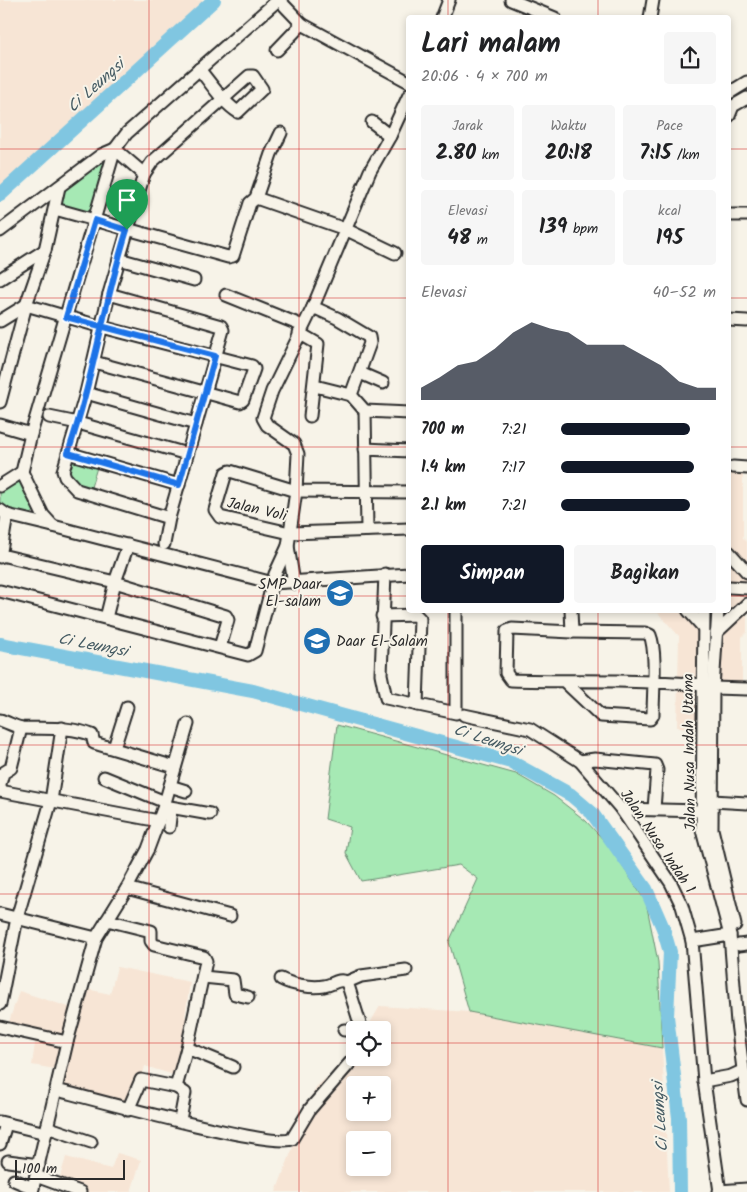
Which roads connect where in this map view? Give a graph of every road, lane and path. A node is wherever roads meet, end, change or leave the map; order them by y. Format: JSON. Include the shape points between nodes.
{"nodes":[{"id":1,"x":278,"y":0,"type":"edge"},
{"id":2,"x":450,"y":0,"type":"edge"},
{"id":3,"x":511,"y":0,"type":"edge"},
{"id":4,"x":653,"y":0,"type":"edge"},
{"id":5,"x":446,"y":15,"type":"edge"},
{"id":6,"x":545,"y":15,"type":"edge"},
{"id":7,"x":650,"y":15,"type":"edge"},
{"id":8,"x":302,"y":24,"type":"junction"},
{"id":9,"x":277,"y":50,"type":"dead end"},
{"id":10,"x":199,"y":69,"type":"junction"},
{"id":11,"x":406,"y":80,"type":"edge"},
{"id":12,"x":747,"y":82,"type":"edge"},
{"id":13,"x":731,"y":90,"type":"edge"},
{"id":14,"x":731,"y":91,"type":"edge"},
{"id":15,"x":747,"y":96,"type":"edge"},
{"id":16,"x":731,"y":112,"type":"edge"},
{"id":17,"x":405,"y":114,"type":"edge"},
{"id":18,"x":372,"y":122,"type":"dead end"},
{"id":19,"x":281,"y":133,"type":"dead end"},
{"id":20,"x":390,"y":136,"type":"junction"},
{"id":21,"x":115,"y":149,"type":"junction"},
{"id":22,"x":144,"y":174,"type":"junction"},
{"id":23,"x":59,"y":187,"type":"junction"},
{"id":24,"x":256,"y":198,"type":"junction"},
{"id":25,"x":55,"y":210,"type":"junction"},
{"id":26,"x":731,"y":215,"type":"edge"},
{"id":27,"x":747,"y":215,"type":"edge"},
{"id":28,"x":95,"y":220,"type":"junction"},
{"id":29,"x":345,"y":229,"type":"junction"},
{"id":30,"x":127,"y":230,"type":"junction"},
{"id":31,"x":0,"y":231,"type":"edge"},
{"id":32,"x":45,"y":250,"type":"junction"},
{"id":33,"x":395,"y":253,"type":"dead end"},
{"id":34,"x":119,"y":259,"type":"junction"},
{"id":35,"x":0,"y":279,"type":"edge"},
{"id":36,"x":194,"y":280,"type":"dead end"},
{"id":37,"x":109,"y":294,"type":"junction"},
{"id":38,"x":226,"y":295,"type":"dead end"},
{"id":39,"x":26,"y":305,"type":"junction"},
{"id":40,"x":313,"y":307,"type":"junction"},
{"id":41,"x":66,"y":317,"type":"junction"},
{"id":42,"x":731,"y":320,"type":"edge"},
{"id":43,"x":0,"y":321,"type":"edge"},
{"id":44,"x":747,"y":321,"type":"edge"},
{"id":45,"x":102,"y":327,"type":"junction"},
{"id":46,"x":301,"y":330,"type":"junction"},
{"id":47,"x":215,"y":356,"type":"junction"},
{"id":48,"x":94,"y":362,"type":"junction"},
{"id":49,"x":360,"y":373,"type":"junction"},
{"id":50,"x":383,"y":383,"type":"dead end"},
{"id":51,"x":315,"y":386,"type":"junction"},
{"id":52,"x":86,"y":393,"type":"junction"},
{"id":53,"x":204,"y":393,"type":"junction"},
{"id":54,"x":351,"y":395,"type":"junction"},
{"id":55,"x":0,"y":402,"type":"edge"},
{"id":56,"x":365,"y":411,"type":"junction"},
{"id":57,"x":406,"y":413,"type":"edge"},
{"id":58,"x":310,"y":416,"type":"dead end"},
{"id":59,"x":48,"y":417,"type":"dead end"},
{"id":60,"x":78,"y":423,"type":"junction"},
{"id":61,"x":196,"y":424,"type":"junction"},
{"id":62,"x":0,"y":425,"type":"edge"},
{"id":63,"x":31,"y":434,"type":"junction"},
{"id":64,"x":365,"y":449,"type":"junction"},
{"id":65,"x":406,"y":451,"type":"edge"},
{"id":66,"x":68,"y":453,"type":"junction"},
{"id":67,"x":187,"y":454,"type":"junction"},
{"id":68,"x":733,"y":468,"type":"dead end"},
{"id":69,"x":747,"y":468,"type":"edge"},
{"id":70,"x":22,"y":472,"type":"junction"},
{"id":71,"x":179,"y":485,"type":"junction"},
{"id":72,"x":0,"y":486,"type":"edge"},
{"id":73,"x":296,"y":491,"type":"junction"},
{"id":74,"x":366,"y":492,"type":"junction"},
{"id":75,"x":406,"y":492,"type":"edge"},
{"id":76,"x":5,"y":513,"type":"edge"},
{"id":77,"x":170,"y":518,"type":"junction"},
{"id":78,"x":0,"y":526,"type":"edge"},
{"id":79,"x":53,"y":526,"type":"junction"},
{"id":80,"x":406,"y":529,"type":"edge"},
{"id":81,"x":367,"y":530,"type":"junction"},
{"id":82,"x":290,"y":533,"type":"junction"},
{"id":83,"x":164,"y":544,"type":"dead end"},
{"id":84,"x":128,"y":546,"type":"junction"},
{"id":85,"x":288,"y":546,"type":"junction"},
{"id":86,"x":731,"y":554,"type":"edge"},
{"id":87,"x":0,"y":556,"type":"edge"},
{"id":88,"x":747,"y":572,"type":"edge"},
{"id":89,"x":385,"y":574,"type":"junction"},
{"id":90,"x":406,"y":574,"type":"edge"},
{"id":91,"x":115,"y":582,"type":"junction"},
{"id":92,"x":273,"y":583,"type":"junction"},
{"id":93,"x":294,"y":583,"type":"junction"},
{"id":94,"x":731,"y":587,"type":"edge"},
{"id":95,"x":747,"y":588,"type":"edge"},
{"id":96,"x":0,"y":591,"type":"edge"},
{"id":97,"x":747,"y":604,"type":"edge"},
{"id":98,"x":456,"y":613,"type":"edge"},
{"id":99,"x":571,"y":613,"type":"edge"},
{"id":100,"x":691,"y":613,"type":"edge"},
{"id":101,"x":704,"y":613,"type":"edge"},
{"id":102,"x":718,"y":613,"type":"edge"},
{"id":103,"x":382,"y":616,"type":"junction"},
{"id":104,"x":106,"y":618,"type":"junction"},
{"id":105,"x":703,"y":627,"type":"junction"},
{"id":106,"x":572,"y":632,"type":"junction"},
{"id":107,"x":716,"y":633,"type":"junction"},
{"id":108,"x":220,"y":647,"type":"junction"},
{"id":109,"x":564,"y":681,"type":"junction"},
{"id":110,"x":708,"y":687,"type":"junction"},
{"id":111,"x":652,"y":689,"type":"junction"},
{"id":112,"x":747,"y":689,"type":"edge"},
{"id":113,"x":665,"y":694,"type":"dead end"},
{"id":114,"x":417,"y":705,"type":"junction"},
{"id":115,"x":127,"y":708,"type":"dead end"},
{"id":116,"x":464,"y":714,"type":"dead end"},
{"id":117,"x":0,"y":720,"type":"edge"},
{"id":118,"x":188,"y":724,"type":"dead end"},
{"id":119,"x":21,"y":728,"type":"junction"},
{"id":120,"x":62,"y":728,"type":"junction"},
{"id":121,"x":114,"y":748,"type":"junction"},
{"id":122,"x":580,"y":761,"type":"junction"},
{"id":123,"x":175,"y":767,"type":"junction"},
{"id":124,"x":104,"y":777,"type":"dead end"},
{"id":125,"x":0,"y":784,"type":"edge"},
{"id":126,"x":170,"y":786,"type":"junction"},
{"id":127,"x":0,"y":791,"type":"edge"},
{"id":128,"x":186,"y":791,"type":"dead end"},
{"id":129,"x":51,"y":801,"type":"junction"},
{"id":130,"x":712,"y":801,"type":"junction"},
{"id":131,"x":747,"y":804,"type":"edge"},
{"id":132,"x":167,"y":806,"type":"junction"},
{"id":133,"x":621,"y":809,"type":"junction"},
{"id":134,"x":654,"y":810,"type":"junction"},
{"id":135,"x":702,"y":811,"type":"junction"},
{"id":136,"x":210,"y":814,"type":"dead end"},
{"id":137,"x":164,"y":824,"type":"junction"},
{"id":138,"x":127,"y":888,"type":"junction"},
{"id":139,"x":0,"y":914,"type":"edge"},
{"id":140,"x":230,"y":916,"type":"dead end"},
{"id":141,"x":17,"y":918,"type":"junction"},
{"id":142,"x":107,"y":920,"type":"junction"},
{"id":143,"x":730,"y":935,"type":"junction"},
{"id":144,"x":96,"y":938,"type":"junction"},
{"id":145,"x":692,"y":941,"type":"junction"},
{"id":146,"x":743,"y":944,"type":"edge"},
{"id":147,"x":406,"y":970,"type":"dead end"},
{"id":148,"x":737,"y":974,"type":"junction"},
{"id":149,"x":203,"y":977,"type":"junction"},
{"id":150,"x":282,"y":979,"type":"dead end"},
{"id":151,"x":347,"y":982,"type":"junction"},
{"id":152,"x":248,"y":997,"type":"dead end"},
{"id":153,"x":0,"y":1004,"type":"edge"},
{"id":154,"x":359,"y":1021,"type":"edge"},
{"id":155,"x":0,"y":1027,"type":"edge"},
{"id":156,"x":67,"y":1042,"type":"junction"},
{"id":157,"x":187,"y":1048,"type":"junction"},
{"id":158,"x":744,"y":1065,"type":"edge"},
{"id":159,"x":347,"y":1066,"type":"edge"},
{"id":160,"x":232,"y":1067,"type":"dead end"},
{"id":161,"x":704,"y":1081,"type":"junction"},
{"id":162,"x":176,"y":1087,"type":"junction"},
{"id":163,"x":56,"y":1090,"type":"junction"},
{"id":164,"x":747,"y":1100,"type":"edge"},
{"id":165,"x":128,"y":1110,"type":"junction"},
{"id":166,"x":180,"y":1120,"type":"junction"},
{"id":167,"x":3,"y":1123,"type":"edge"},
{"id":168,"x":47,"y":1130,"type":"junction"},
{"id":169,"x":91,"y":1142,"type":"dead end"},
{"id":170,"x":0,"y":1144,"type":"edge"},
{"id":171,"x":8,"y":1161,"type":"dead end"},
{"id":172,"x":14,"y":1180,"type":"dead end"},
{"id":173,"x":35,"y":1180,"type":"edge"},
{"id":174,"x":747,"y":1190,"type":"edge"},
{"id":175,"x":720,"y":1191,"type":"edge"},
{"id":176,"x":77,"y":1192,"type":"edge"}],
"edges":[{"from":1,"to":8,"type":"street"},
{"from":1,"to":10,"type":"street"},
{"from":2,"to":5,"type":"street"},
{"from":3,"to":6,"type":"street"},
{"from":4,"to":7,"type":"street"},
{"from":8,"to":9,"type":"street"},
{"from":8,"to":11,"type":"street"},
{"from":10,"to":21,"type":"street","via":[[127,133]]},
{"from":10,"to":22,"type":"street","via":[[224,98],[152,162]]},
{"from":12,"to":13,"type":"street"},
{"from":14,"to":15,"type":"street"},
{"from":15,"to":16,"type":"street"},
{"from":17,"to":20,"type":"street"},
{"from":18,"to":20,"type":"street"},
{"from":19,"to":24,"type":"street"},
{"from":20,"to":29,"type":"street","via":[[370,171]]},
{"from":21,"to":22,"type":"street"},
{"from":21,"to":23,"type":"street"},
{"from":21,"to":28,"type":"street"},
{"from":22,"to":30,"type":"street"},
{"from":23,"to":25,"type":"street"},
{"from":23,"to":31,"type":"street"},
{"from":24,"to":29,"type":"street"},
{"from":24,"to":30,"type":"street","via":[[250,203],[233,256]]},
{"from":25,"to":28,"type":"street"},
{"from":25,"to":32,"type":"street"},
{"from":26,"to":27,"type":"street"},
{"from":28,"to":30,"type":"street"},
{"from":28,"to":41,"type":"street"},
{"from":29,"to":33,"type":"street"},
{"from":29,"to":40,"type":"street"},
{"from":30,"to":34,"type":"street"},
{"from":32,"to":35,"type":"street"},
{"from":32,"to":39,"type":"street"},
{"from":34,"to":36,"type":"street"},
{"from":34,"to":37,"type":"street"},
{"from":37,"to":45,"type":"street"},
{"from":37,"to":47,"type":"street","via":[[221,326],[223,332]]},
{"from":38,"to":46,"type":"street"},
{"from":39,"to":41,"type":"street"},
{"from":39,"to":43,"type":"street"},
{"from":39,"to":55,"type":"street"},
{"from":40,"to":46,"type":"street"},
{"from":40,"to":49,"type":"street","via":[[369,337]]},
{"from":41,"to":45,"type":"street"},
{"from":41,"to":63,"type":"street"},
{"from":42,"to":44,"type":"street"},
{"from":45,"to":47,"type":"street"},
{"from":45,"to":48,"type":"street"},
{"from":46,"to":51,"type":"street","via":[[318,344]]},
{"from":46,"to":73,"type":"street","via":[[263,418],[267,425],[294,444],[298,454]]},
{"from":47,"to":53,"type":"street"},
{"from":47,"to":53,"type":"street","via":[[254,369],[242,401]]},
{"from":48,"to":52,"type":"street"},
{"from":48,"to":53,"type":"street"},
{"from":49,"to":50,"type":"street"},
{"from":49,"to":54,"type":"street"},
{"from":51,"to":54,"type":"street"},
{"from":51,"to":58,"type":"street"},
{"from":52,"to":60,"type":"street"},
{"from":52,"to":61,"type":"street"},
{"from":53,"to":61,"type":"street"},
{"from":54,"to":56,"type":"street"},
{"from":56,"to":57,"type":"street"},
{"from":56,"to":64,"type":"street"},
{"from":59,"to":60,"type":"street"},
{"from":60,"to":66,"type":"street"},
{"from":60,"to":67,"type":"street"},
{"from":61,"to":67,"type":"street"},
{"from":62,"to":63,"type":"street"},
{"from":63,"to":70,"type":"street"},
{"from":64,"to":65,"type":"street"},
{"from":64,"to":74,"type":"street"},
{"from":66,"to":71,"type":"street"},
{"from":66,"to":77,"type":"street","via":[[64,473],[77,490]]},
{"from":67,"to":71,"type":"street"},
{"from":68,"to":69,"type":"street"},
{"from":70,"to":72,"type":"street"},
{"from":70,"to":79,"type":"street","via":[[43,515]]},
{"from":71,"to":77,"type":"street"},
{"from":73,"to":74,"type":"street"},
{"from":73,"to":82,"type":"street"},
{"from":73,"to":82,"type":"street","name":"Jalan Voli","via":[[229,471],[215,507],[216,515],[220,517]]},
{"from":74,"to":75,"type":"street"},
{"from":74,"to":81,"type":"street"},
{"from":76,"to":78,"type":"street"},
{"from":76,"to":79,"type":"street"},
{"from":76,"to":87,"type":"street"},
{"from":77,"to":83,"type":"street"},
{"from":79,"to":84,"type":"street"},
{"from":80,"to":81,"type":"street","name":"Jalan Voli"},
{"from":81,"to":82,"type":"street","name":"Jalan Voli"},
{"from":82,"to":85,"type":"street"},
{"from":84,"to":91,"type":"street"},
{"from":84,"to":92,"type":"street"},
{"from":85,"to":92,"type":"street"},
{"from":85,"to":93,"type":"street"},
{"from":86,"to":88,"type":"street"},
{"from":87,"to":91,"type":"street"},
{"from":89,"to":90,"type":"street"},
{"from":89,"to":93,"type":"street"},
{"from":89,"to":103,"type":"street"},
{"from":91,"to":104,"type":"street"},
{"from":91,"to":108,"type":"street","via":[[226,616],[228,620]]},
{"from":92,"to":93,"type":"street"},
{"from":92,"to":108,"type":"street","via":[[255,651],[248,655]]},
{"from":94,"to":95,"type":"street"},
{"from":96,"to":104,"type":"street"},
{"from":97,"to":107,"type":"street"},
{"from":98,"to":114,"type":"street","via":[[456,713]]},
{"from":99,"to":106,"type":"street"},
{"from":100,"to":105,"type":"street"},
{"from":101,"to":105,"type":"street","name":"Jalan Nusa Indah Utama"},
{"from":102,"to":107,"type":"street","name":"Jalan Nusa Indah Utama"},
{"from":103,"to":114,"type":"street","via":[[384,695]]},
{"from":103,"to":114,"type":"street","via":[[416,615],[420,620]]},
{"from":104,"to":108,"type":"street"},
{"from":105,"to":110,"type":"street","name":"Jalan Nusa Indah Utama"},
{"from":106,"to":109,"type":"street","via":[[512,629],[506,635],[506,673],[509,678]]},
{"from":106,"to":111,"type":"street","via":[[650,635],[653,642]]},
{"from":107,"to":110,"type":"street","name":"Jalan Nusa Indah Utama"},
{"from":109,"to":111,"type":"street"},
{"from":109,"to":111,"type":"street","via":[[595,713],[607,718],[650,719],[653,715]]},
{"from":110,"to":111,"type":"street"},
{"from":110,"to":112,"type":"street"},
{"from":110,"to":130,"type":"street","name":"Jalan Nusa Indah Utama"},
{"from":110,"to":135,"type":"street","name":"Jalan Nusa Indah Utama"},
{"from":111,"to":113,"type":"street"},
{"from":115,"to":121,"type":"street"},
{"from":116,"to":122,"type":"street","name":"Jalan Nusa Indah 1","via":[[530,730]]},
{"from":117,"to":119,"type":"street"},
{"from":118,"to":123,"type":"street"},
{"from":119,"to":120,"type":"street"},
{"from":119,"to":125,"type":"street","via":[[11,768],[3,773]]},
{"from":120,"to":121,"type":"street","via":[[85,732],[92,735],[94,742]]},
{"from":120,"to":129,"type":"street"},
{"from":121,"to":123,"type":"street"},
{"from":122,"to":133,"type":"street","name":"Jalan Nusa Indah 1"},
{"from":122,"to":134,"type":"street","via":[[595,759],[655,765]]},
{"from":123,"to":126,"type":"street"},
{"from":124,"to":132,"type":"street"},
{"from":126,"to":128,"type":"street"},
{"from":126,"to":132,"type":"street"},
{"from":127,"to":129,"type":"street"},
{"from":129,"to":137,"type":"street"},
{"from":129,"to":141,"type":"street"},
{"from":130,"to":131,"type":"street"},
{"from":130,"to":146,"type":"street","name":"Jalan Nusa Indah Utama","via":[[713,836]]},
{"from":132,"to":136,"type":"street"},
{"from":132,"to":137,"type":"street"},
{"from":133,"to":134,"type":"street"},
{"from":133,"to":145,"type":"street","name":"Jalan Nusa Indah 1","via":[[671,883],[682,906]]},
{"from":134,"to":135,"type":"street"},
{"from":135,"to":143,"type":"street","name":"Jalan Nusa Indah Utama","via":[[703,834]]},
{"from":137,"to":138,"type":"street"},
{"from":138,"to":140,"type":"street"},
{"from":138,"to":142,"type":"street"},
{"from":139,"to":141,"type":"street"},
{"from":141,"to":144,"type":"street"},
{"from":141,"to":153,"type":"street"},
{"from":142,"to":144,"type":"street"},
{"from":142,"to":149,"type":"street","via":[[151,932],[154,945],[204,957],[207,962]]},
{"from":143,"to":145,"type":"street"},
{"from":143,"to":148,"type":"street","name":"Jalan Nusa Indah Utama"},
{"from":144,"to":156,"type":"street"},
{"from":145,"to":161,"type":"street","name":"Jalan Nusa Indah 1"},
{"from":146,"to":148,"type":"street","name":"Jalan Nusa Indah Utama"},
{"from":147,"to":151,"type":"street","via":[[361,976]]},
{"from":148,"to":158,"type":"street","name":"Jalan Nusa Indah Utama"},
{"from":149,"to":152,"type":"street","via":[[233,979],[235,994]]},
{"from":149,"to":157,"type":"street"},
{"from":150,"to":151,"type":"street","via":[[323,986],[337,980]]},
{"from":151,"to":154,"type":"street"},
{"from":155,"to":156,"type":"street"},
{"from":156,"to":163,"type":"street"},
{"from":157,"to":160,"type":"street"},
{"from":157,"to":162,"type":"street"},
{"from":158,"to":161,"type":"street","via":[[731,1076]]},
{"from":158,"to":164,"type":"street","name":"Jalan Nusa Indah Utama"},
{"from":159,"to":166,"type":"street","via":[[310,1109],[290,1140],[262,1139]]},
{"from":161,"to":175,"type":"street","name":"Jalan Nusa Indah 1"},
{"from":162,"to":165,"type":"street","via":[[140,1080]]},
{"from":162,"to":166,"type":"street","via":[[185,1095]]},
{"from":163,"to":165,"type":"street"},
{"from":163,"to":168,"type":"street"},
{"from":165,"to":166,"type":"street"},
{"from":167,"to":168,"type":"street"},
{"from":167,"to":170,"type":"street"},
{"from":168,"to":169,"type":"street"},
{"from":168,"to":173,"type":"street"},
{"from":171,"to":173,"type":"street"},
{"from":172,"to":173,"type":"street"},
{"from":173,"to":176,"type":"street"},
{"from":174,"to":175,"type":"street"}]}
